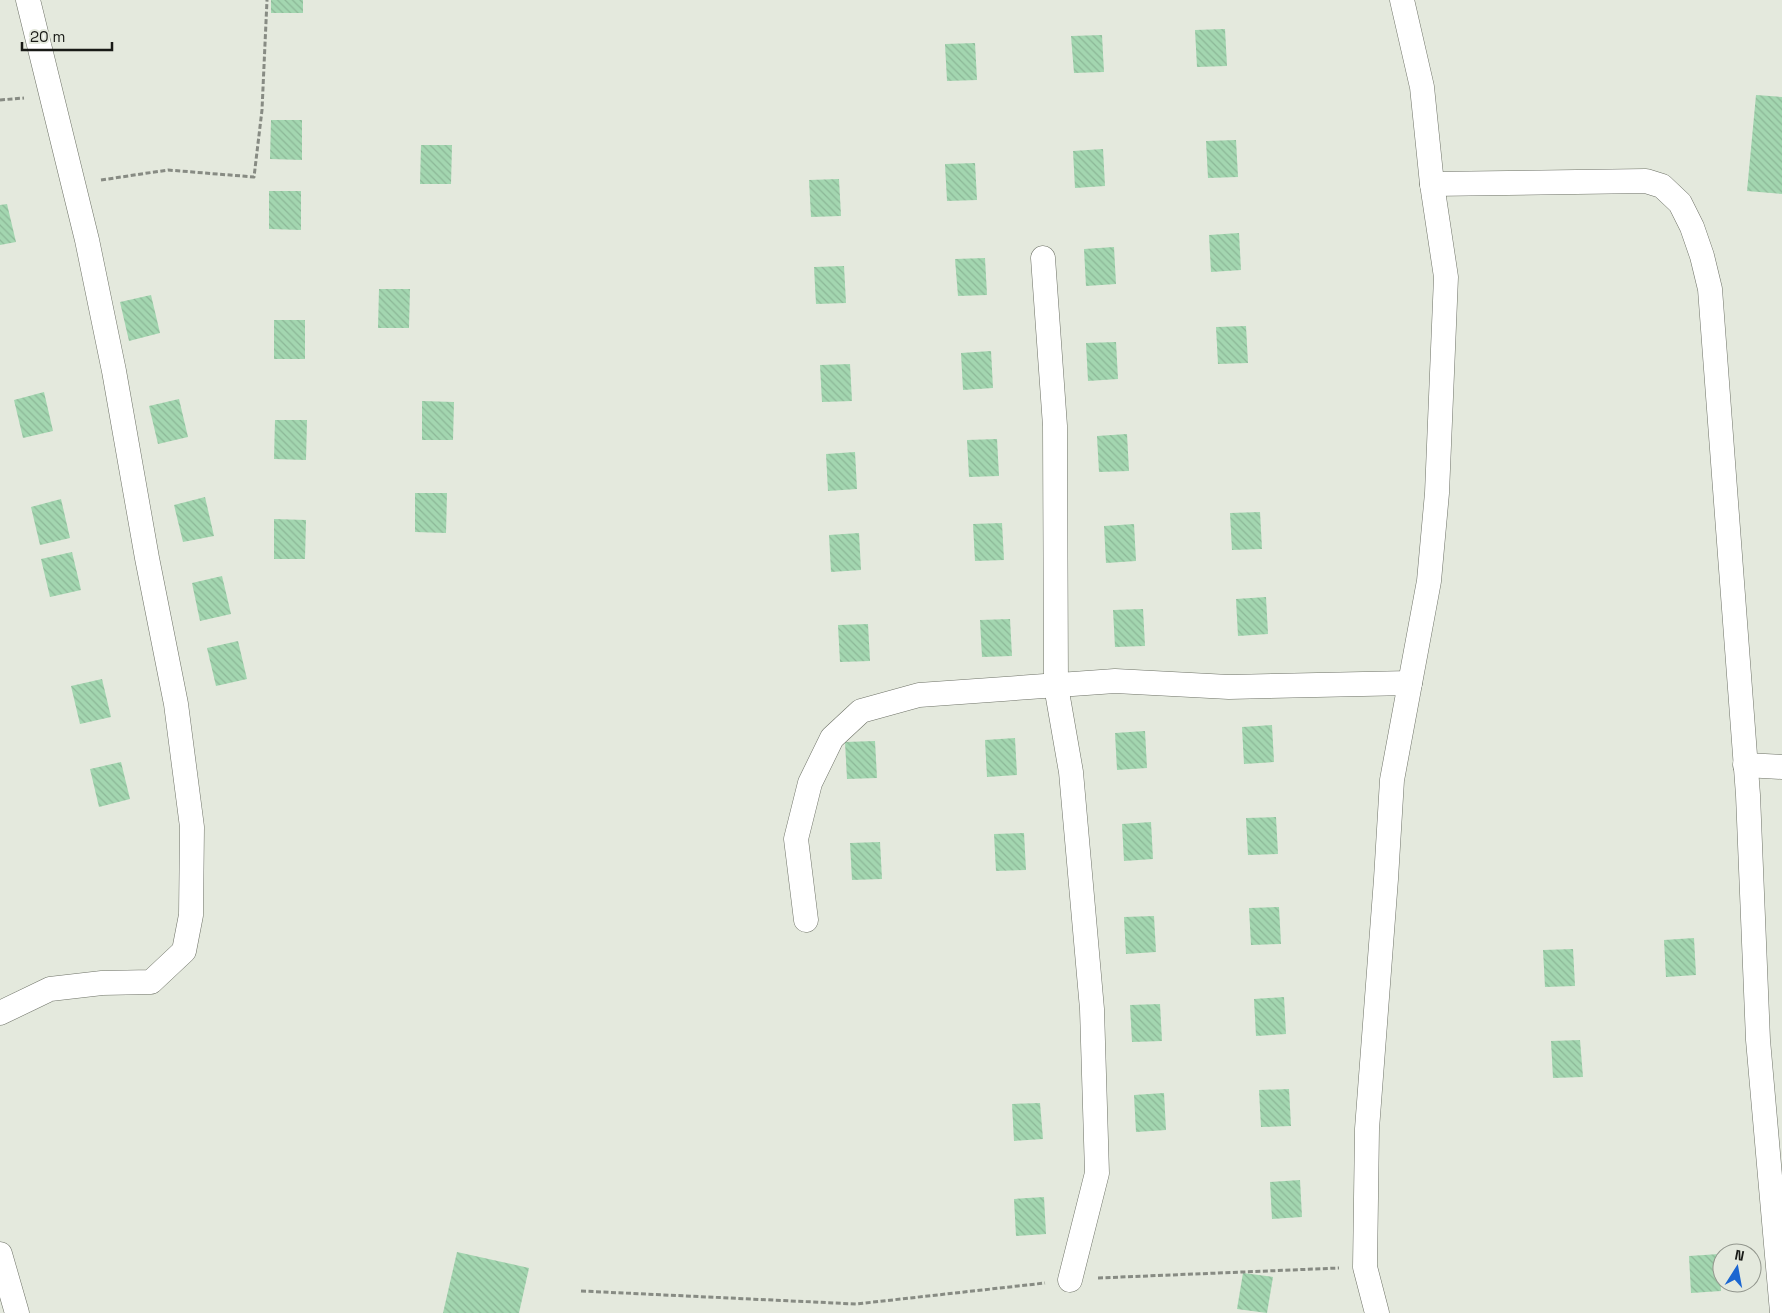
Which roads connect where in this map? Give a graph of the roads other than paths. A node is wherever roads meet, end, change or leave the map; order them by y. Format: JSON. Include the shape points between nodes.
{"nodes":[{"id":1,"x":28,"y":0,"type":"edge"},
{"id":2,"x":1402,"y":0,"type":"edge"},
{"id":3,"x":1432,"y":184,"type":"junction"},
{"id":4,"x":1043,"y":258,"type":"dead end"},
{"id":5,"x":1410,"y":683,"type":"junction"},
{"id":6,"x":1056,"y":686,"type":"junction"},
{"id":7,"x":1745,"y":765,"type":"junction"},
{"id":8,"x":1782,"y":767,"type":"edge"},
{"id":9,"x":806,"y":920,"type":"dead end"},
{"id":10,"x":0,"y":1013,"type":"edge"},
{"id":11,"x":0,"y":1254,"type":"edge"},
{"id":12,"x":1070,"y":1280,"type":"road end"},
{"id":13,"x":1782,"y":1312,"type":"edge"},
{"id":14,"x":17,"y":1313,"type":"edge"},
{"id":15,"x":1377,"y":1313,"type":"edge"}],
"edges":[{"from":1,"to":10,"type":"street","via":[[87,240],[176,704],[192,827],[191,915],[184,951],[151,982],[50,989]]},
{"from":2,"to":3,"type":"street","via":[[1422,87]]},
{"from":3,"to":5,"type":"street","via":[[1446,277],[1437,493],[1429,581]]},
{"from":3,"to":7,"type":"street","via":[[1646,180],[1662,186],[1680,203],[1697,241],[1710,289]]},
{"from":4,"to":6,"type":"street","via":[[1055,426]]},
{"from":5,"to":6,"type":"street","via":[[1229,687],[1115,681]]},
{"from":5,"to":15,"type":"street","via":[[1392,780],[1366,1129],[1365,1267]]},
{"from":6,"to":9,"type":"street","via":[[919,695],[861,712],[832,738],[810,783],[796,839]]},
{"from":6,"to":12,"type":"street","via":[[1071,772],[1092,1009],[1097,1174]]},
{"from":7,"to":8,"type":"street"},
{"from":7,"to":13,"type":"street","via":[[1758,1040]]},
{"from":11,"to":14,"type":"street"}]}
